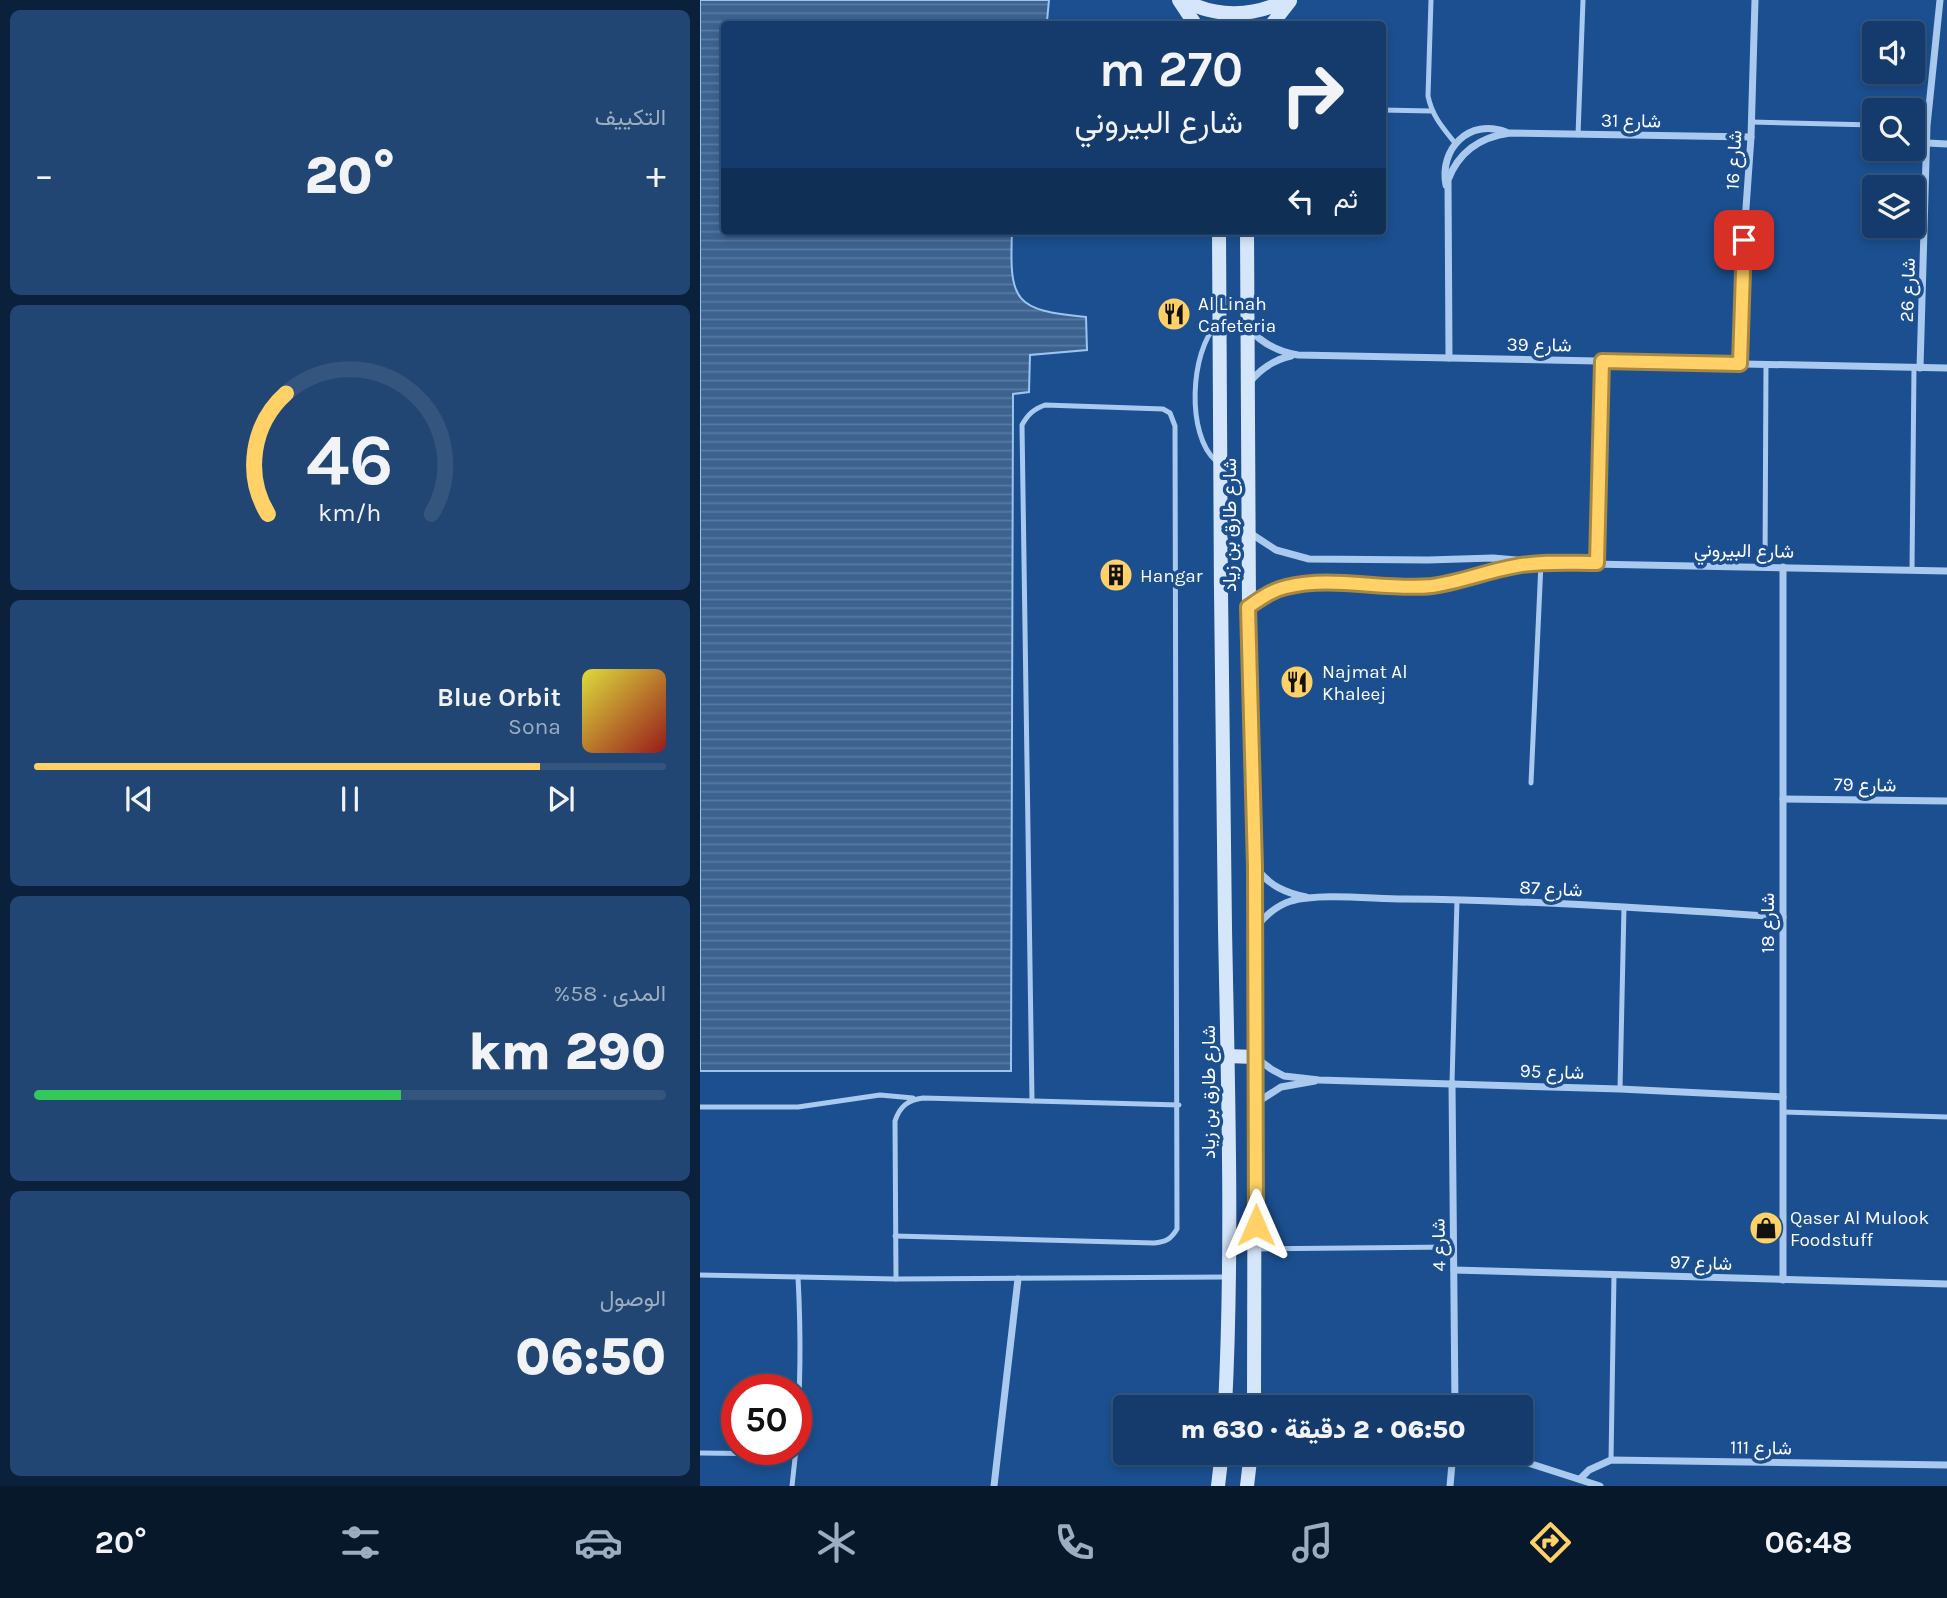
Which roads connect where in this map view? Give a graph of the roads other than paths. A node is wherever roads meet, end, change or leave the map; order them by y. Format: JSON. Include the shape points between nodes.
{"nodes":[{"id":1,"x":1182,"y":0,"type":"edge"},
{"id":2,"x":1288,"y":0,"type":"edge"},
{"id":3,"x":1431,"y":0,"type":"edge"},
{"id":4,"x":1583,"y":0,"type":"edge"},
{"id":5,"x":1755,"y":0,"type":"edge"},
{"id":6,"x":1939,"y":1,"type":"edge"},
{"id":7,"x":1193,"y":21,"type":"edge"},
{"id":8,"x":1274,"y":21,"type":"edge"},
{"id":9,"x":1386,"y":110,"type":"edge"},
{"id":10,"x":1431,"y":111,"type":"junction"},
{"id":11,"x":1751,"y":122,"type":"junction"},
{"id":12,"x":1862,"y":125,"type":"edge"},
{"id":13,"x":1927,"y":126,"type":"joint"},
{"id":14,"x":1510,"y":134,"type":"junction"},
{"id":15,"x":1578,"y":135,"type":"junction"},
{"id":16,"x":1751,"y":137,"type":"junction"},
{"id":17,"x":1927,"y":143,"type":"junction"},
{"id":18,"x":1455,"y":144,"type":"junction"},
{"id":19,"x":1947,"y":144,"type":"edge"},
{"id":20,"x":1447,"y":191,"type":"junction"},
{"id":21,"x":1219,"y":235,"type":"edge"},
{"id":22,"x":1247,"y":235,"type":"edge"},
{"id":23,"x":1219,"y":322,"type":"junction"},
{"id":24,"x":1247,"y":327,"type":"junction"},
{"id":25,"x":1298,"y":355,"type":"junction"},
{"id":26,"x":1449,"y":358,"type":"junction"},
{"id":27,"x":1602,"y":361,"type":"junction"},
{"id":28,"x":1740,"y":364,"type":"junction"},
{"id":29,"x":1766,"y":365,"type":"junction"},
{"id":30,"x":1917,"y":368,"type":"junction"},
{"id":31,"x":1947,"y":368,"type":"edge"},
{"id":32,"x":1247,"y":386,"type":"junction"},
{"id":33,"x":1219,"y":464,"type":"junction"},
{"id":34,"x":1248,"y":531,"type":"junction"},
{"id":35,"x":1541,"y":563,"type":"junction"},
{"id":36,"x":1597,"y":563,"type":"junction"},
{"id":37,"x":1765,"y":566,"type":"junction"},
{"id":38,"x":1783,"y":567,"type":"junction"},
{"id":39,"x":1912,"y":570,"type":"junction"},
{"id":40,"x":1947,"y":570,"type":"edge"},
{"id":41,"x":1248,"y":607,"type":"junction"},
{"id":42,"x":1531,"y":783,"type":"dead end"},
{"id":43,"x":1783,"y":799,"type":"junction"},
{"id":44,"x":1947,"y":801,"type":"edge"},
{"id":45,"x":1255,"y":867,"type":"junction"},
{"id":46,"x":1317,"y":898,"type":"junction"},
{"id":47,"x":1457,"y":900,"type":"junction"},
{"id":48,"x":1624,"y":907,"type":"junction"},
{"id":49,"x":1783,"y":916,"type":"junction"},
{"id":50,"x":1255,"y":929,"type":"junction"},
{"id":51,"x":1227,"y":1056,"type":"junction"},
{"id":52,"x":1255,"y":1056,"type":"junction"},
{"id":53,"x":1319,"y":1080,"type":"junction"},
{"id":54,"x":1452,"y":1083,"type":"junction"},
{"id":55,"x":1620,"y":1089,"type":"junction"},
{"id":56,"x":1783,"y":1097,"type":"junction"},
{"id":57,"x":915,"y":1099,"type":"junction"},
{"id":58,"x":1032,"y":1101,"type":"junction"},
{"id":59,"x":1256,"y":1103,"type":"junction"},
{"id":60,"x":1179,"y":1105,"type":"junction"},
{"id":61,"x":700,"y":1107,"type":"edge"},
{"id":62,"x":1783,"y":1112,"type":"junction"},
{"id":63,"x":1947,"y":1117,"type":"edge"},
{"id":64,"x":895,"y":1236,"type":"junction"},
{"id":65,"x":1454,"y":1247,"type":"junction"},
{"id":66,"x":1256,"y":1249,"type":"junction"},
{"id":67,"x":1454,"y":1270,"type":"junction"},
{"id":68,"x":700,"y":1275,"type":"edge"},
{"id":69,"x":1614,"y":1275,"type":"junction"},
{"id":70,"x":1227,"y":1276,"type":"junction"},
{"id":71,"x":798,"y":1277,"type":"junction"},
{"id":72,"x":896,"y":1279,"type":"junction"},
{"id":73,"x":1018,"y":1279,"type":"junction"},
{"id":74,"x":1783,"y":1280,"type":"junction"},
{"id":75,"x":1947,"y":1283,"type":"edge"},
{"id":76,"x":799,"y":1374,"type":"edge"},
{"id":77,"x":1225,"y":1395,"type":"edge"},
{"id":78,"x":1254,"y":1395,"type":"edge"},
{"id":79,"x":1455,"y":1395,"type":"edge"},
{"id":80,"x":700,"y":1453,"type":"edge"},
{"id":81,"x":721,"y":1453,"type":"edge"},
{"id":82,"x":1611,"y":1460,"type":"junction"},
{"id":83,"x":1533,"y":1464,"type":"edge"},
{"id":84,"x":794,"y":1465,"type":"edge"},
{"id":85,"x":1220,"y":1465,"type":"edge"},
{"id":86,"x":1249,"y":1465,"type":"edge"},
{"id":87,"x":1452,"y":1465,"type":"edge"},
{"id":88,"x":1947,"y":1465,"type":"edge"},
{"id":89,"x":1580,"y":1479,"type":"junction"},
{"id":90,"x":792,"y":1486,"type":"edge"},
{"id":91,"x":994,"y":1486,"type":"edge"},
{"id":92,"x":1217,"y":1486,"type":"edge"},
{"id":93,"x":1247,"y":1486,"type":"edge"},
{"id":94,"x":1450,"y":1486,"type":"edge"},
{"id":95,"x":1600,"y":1486,"type":"edge"}],
"edges":[{"from":1,"to":2,"type":"main road","via":[[1236,14]]},
{"from":1,"to":7,"type":"main road"},
{"from":2,"to":8,"type":"main road"},
{"from":3,"to":10,"type":"lane"},
{"from":4,"to":15,"type":"lane"},
{"from":5,"to":11,"type":"street","name":"شارع 16"},
{"from":6,"to":13,"type":"street","name":"شارع 26"},
{"from":9,"to":10,"type":"lane"},
{"from":10,"to":18,"type":"lane"},
{"from":11,"to":12,"type":"lane"},
{"from":11,"to":16,"type":"street","name":"شارع 16"},
{"from":13,"to":17,"type":"street","name":"شارع 26"},
{"from":14,"to":15,"type":"street","name":"شارع 31"},
{"from":14,"to":18,"type":"street","name":"شارع 31","via":[[1481,129]]},
{"from":14,"to":20,"type":"street","name":"شارع 31","via":[[1485,139],[1466,151],[1452,169]]},
{"from":15,"to":16,"type":"street","name":"شارع 31"},
{"from":16,"to":28,"type":"street","name":"شارع 16"},
{"from":17,"to":19,"type":"street"},
{"from":17,"to":30,"type":"street","name":"شارع 26"},
{"from":18,"to":20,"type":"street","name":"شارع 31","via":[[1445,166]]},
{"from":20,"to":26,"type":"street","name":"شارع 31"},
{"from":21,"to":23,"type":"main road","name":"شارع طارق بن زياد"},
{"from":22,"to":24,"type":"main road","name":"شارع طارق بن زياد"},
{"from":23,"to":33,"type":"main road","name":"شارع طارق بن زياد"},
{"from":23,"to":33,"type":"lane","via":[[1200,354],[1196,386],[1202,440]]},
{"from":24,"to":25,"type":"street","name":"شارع 39","via":[[1275,349]]},
{"from":24,"to":32,"type":"main road","name":"شارع طارق بن زياد"},
{"from":25,"to":26,"type":"street","name":"شارع 39"},
{"from":25,"to":32,"type":"street","name":"شارع 39","via":[[1274,361]]},
{"from":26,"to":27,"type":"street","name":"شارع 39"},
{"from":27,"to":28,"type":"street","name":"شارع 39"},
{"from":27,"to":36,"type":"street"},
{"from":28,"to":29,"type":"street","name":"شارع 39"},
{"from":29,"to":30,"type":"street","name":"شارع 39"},
{"from":29,"to":37,"type":"lane"},
{"from":30,"to":31,"type":"street","name":"شارع 39"},
{"from":30,"to":39,"type":"lane"},
{"from":32,"to":34,"type":"main road","name":"شارع طارق بن زياد"},
{"from":33,"to":51,"type":"main road","name":"شارع طارق بن زياد"},
{"from":34,"to":35,"type":"street","name":"شارع البيروني","via":[[1276,550],[1310,558],[1493,558]]},
{"from":34,"to":41,"type":"main road","name":"شارع طارق بن زياد"},
{"from":35,"to":36,"type":"street","name":"شارع البيروني"},
{"from":35,"to":41,"type":"street","name":"شارع البيروني","via":[[1432,586],[1305,583],[1265,595]]},
{"from":35,"to":42,"type":"lane"},
{"from":36,"to":37,"type":"street","name":"شارع البيروني"},
{"from":37,"to":38,"type":"street","name":"شارع البيروني"},
{"from":38,"to":39,"type":"street","name":"شارع البيروني"},
{"from":38,"to":43,"type":"street","name":"شارع 18"},
{"from":39,"to":40,"type":"street","name":"شارع البيروني"},
{"from":41,"to":45,"type":"main road","name":"شارع طارق بن زياد"},
{"from":43,"to":44,"type":"street","name":"شارع 79"},
{"from":43,"to":49,"type":"street","name":"شارع 18"},
{"from":45,"to":46,"type":"street","name":"شارع 87","via":[[1281,890]]},
{"from":45,"to":50,"type":"main road","name":"شارع طارق بن زياد"},
{"from":46,"to":47,"type":"street","name":"شارع 87"},
{"from":46,"to":50,"type":"street","name":"شارع 87","via":[[1282,905]]},
{"from":47,"to":48,"type":"street","name":"شارع 87"},
{"from":47,"to":54,"type":"lane"},
{"from":48,"to":49,"type":"street","name":"شارع 87"},
{"from":48,"to":55,"type":"lane"},
{"from":49,"to":56,"type":"street","name":"شارع 18"},
{"from":50,"to":52,"type":"main road","name":"شارع طارق بن زياد"},
{"from":51,"to":52,"type":"main road"},
{"from":51,"to":70,"type":"main road","name":"شارع طارق بن زياد"},
{"from":52,"to":53,"type":"street","name":"شارع 95","via":[[1277,1073]]},
{"from":52,"to":59,"type":"main road","name":"شارع طارق بن زياد"},
{"from":53,"to":54,"type":"street","name":"شارع 95"},
{"from":53,"to":59,"type":"street","name":"شارع 95","via":[[1281,1087]]},
{"from":54,"to":55,"type":"street","name":"شارع 95"},
{"from":54,"to":65,"type":"street","name":"شارع 4"},
{"from":55,"to":56,"type":"street","name":"شارع 95"},
{"from":56,"to":62,"type":"street","name":"شارع 18"},
{"from":57,"to":58,"type":"lane"},
{"from":57,"to":61,"type":"lane","via":[[880,1095],[798,1107]]},
{"from":57,"to":64,"type":"lane","via":[[902,1107],[895,1121]]},
{"from":58,"to":60,"type":"lane"},
{"from":58,"to":60,"type":"lane","via":[[1021,436],[1027,416],[1045,405],[1056,405],[1163,409],[1175,426]]},
{"from":59,"to":66,"type":"main road","name":"شارع طارق بن زياد"},
{"from":60,"to":64,"type":"lane","via":[[1177,1229],[1164,1242]]},
{"from":62,"to":63,"type":"lane"},
{"from":62,"to":74,"type":"street","name":"شارع 18"},
{"from":64,"to":72,"type":"lane"},
{"from":65,"to":66,"type":"lane"},
{"from":65,"to":67,"type":"street","name":"شارع 4"},
{"from":66,"to":78,"type":"main road","name":"شارع طارق بن زياد"},
{"from":67,"to":69,"type":"street","name":"شارع 97"},
{"from":67,"to":79,"type":"street","name":"شارع 4"},
{"from":68,"to":71,"type":"lane"},
{"from":69,"to":74,"type":"street","name":"شارع 97"},
{"from":69,"to":82,"type":"lane"},
{"from":70,"to":73,"type":"lane"},
{"from":70,"to":77,"type":"main road","name":"شارع طارق بن زياد"},
{"from":71,"to":72,"type":"lane"},
{"from":71,"to":76,"type":"lane"},
{"from":72,"to":73,"type":"lane"},
{"from":73,"to":91,"type":"street"},
{"from":74,"to":75,"type":"street","name":"شارع 97"},
{"from":80,"to":81,"type":"lane"},
{"from":82,"to":88,"type":"street","name":"شارع 111"},
{"from":82,"to":89,"type":"street"},
{"from":83,"to":89,"type":"street"},
{"from":84,"to":90,"type":"lane"},
{"from":85,"to":92,"type":"main road"},
{"from":86,"to":93,"type":"main road"},
{"from":87,"to":94,"type":"street"},
{"from":89,"to":95,"type":"street"}]}
